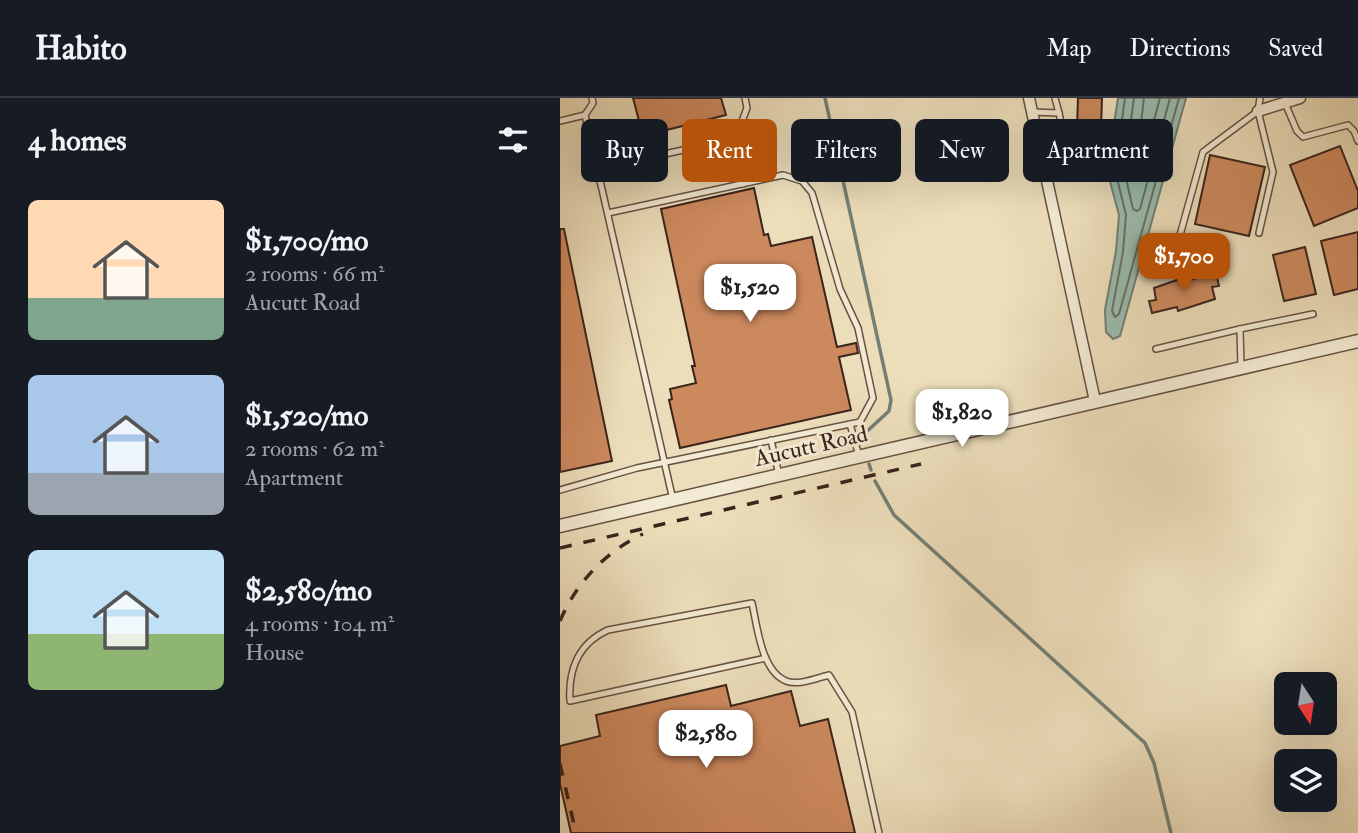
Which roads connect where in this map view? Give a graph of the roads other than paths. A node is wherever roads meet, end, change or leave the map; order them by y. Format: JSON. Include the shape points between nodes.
{"nodes":[{"id":1,"x":592,"y":98,"type":"edge"},
{"id":2,"x":744,"y":98,"type":"edge"},
{"id":3,"x":1029,"y":98,"type":"edge"},
{"id":4,"x":1055,"y":98,"type":"edge"},
{"id":5,"x":1260,"y":98,"type":"edge"},
{"id":6,"x":1300,"y":98,"type":"edge"},
{"id":7,"x":1285,"y":103,"type":"junction"},
{"id":8,"x":1258,"y":111,"type":"junction"},
{"id":9,"x":1032,"y":112,"type":"junction"},
{"id":10,"x":1059,"y":113,"type":"junction"},
{"id":11,"x":585,"y":115,"type":"junction"},
{"id":12,"x":586,"y":119,"type":"edge"},
{"id":13,"x":743,"y":119,"type":"edge"},
{"id":14,"x":1060,"y":119,"type":"edge"},
{"id":15,"x":560,"y":121,"type":"edge"},
{"id":16,"x":1358,"y":141,"type":"edge"},
{"id":17,"x":601,"y":182,"type":"edge"},
{"id":18,"x":743,"y":184,"type":"joint"},
{"id":19,"x":608,"y":213,"type":"junction"},
{"id":20,"x":1259,"y":233,"type":"dead end"},
{"id":21,"x":1180,"y":235,"type":"dead end"},
{"id":22,"x":1312,"y":314,"type":"dead end"},
{"id":23,"x":1240,"y":329,"type":"junction"},
{"id":24,"x":1358,"y":341,"type":"edge"},
{"id":25,"x":1156,"y":349,"type":"dead end"},
{"id":26,"x":1241,"y":368,"type":"junction"},
{"id":27,"x":1095,"y":401,"type":"junction"},
{"id":28,"x":850,"y":424,"type":"junction"},
{"id":29,"x":771,"y":440,"type":"junction"},
{"id":30,"x":859,"y":456,"type":"junction"},
{"id":31,"x":664,"y":461,"type":"junction"},
{"id":32,"x":779,"y":475,"type":"junction"},
{"id":33,"x":560,"y":490,"type":"edge"},
{"id":34,"x":673,"y":500,"type":"junction"},
{"id":35,"x":560,"y":526,"type":"edge"},
{"id":36,"x":766,"y":658,"type":"junction"},
{"id":37,"x":570,"y":686,"type":"junction"},
{"id":38,"x":560,"y":688,"type":"edge"},
{"id":39,"x":879,"y":833,"type":"edge"}],
"edges":[{"from":1,"to":11,"type":"lane"},
{"from":2,"to":13,"type":"lane","via":[[747,108]]},
{"from":3,"to":9,"type":"street"},
{"from":4,"to":10,"type":"lane"},
{"from":5,"to":8,"type":"lane"},
{"from":6,"to":7,"type":"street"},
{"from":7,"to":8,"type":"street"},
{"from":7,"to":16,"type":"lane","via":[[1303,137],[1348,125]]},
{"from":8,"to":20,"type":"lane","via":[[1273,172]]},
{"from":8,"to":21,"type":"lane","via":[[1203,152]]},
{"from":9,"to":10,"type":"lane"},
{"from":9,"to":27,"type":"street"},
{"from":10,"to":14,"type":"lane"},
{"from":11,"to":12,"type":"lane"},
{"from":11,"to":15,"type":"lane"},
{"from":17,"to":19,"type":"lane"},
{"from":18,"to":19,"type":"lane"},
{"from":18,"to":28,"type":"lane","via":[[783,175],[802,181],[812,193],[840,289],[858,328],[873,398],[860,422]]},
{"from":19,"to":31,"type":"lane"},
{"from":22,"to":23,"type":"lane"},
{"from":23,"to":25,"type":"lane"},
{"from":23,"to":26,"type":"lane"},
{"from":24,"to":26,"type":"street","name":"Aucutt Road"},
{"from":26,"to":27,"type":"street","name":"Aucutt Road"},
{"from":27,"to":30,"type":"street","name":"Aucutt Road"},
{"from":28,"to":29,"type":"lane"},
{"from":28,"to":30,"type":"lane"},
{"from":29,"to":31,"type":"lane"},
{"from":29,"to":32,"type":"lane"},
{"from":30,"to":32,"type":"street","name":"Aucutt Road"},
{"from":31,"to":33,"type":"lane"},
{"from":31,"to":34,"type":"lane"},
{"from":32,"to":34,"type":"street","name":"Aucutt Road"},
{"from":34,"to":35,"type":"street","name":"Aucutt Road"},
{"from":36,"to":37,"type":"lane","via":[[586,699],[570,701]]},
{"from":36,"to":37,"type":"lane","via":[[752,603],[741,604],[608,630],[594,637],[578,656]]},
{"from":36,"to":39,"type":"lane","via":[[785,681],[829,675],[852,712]]},
{"from":37,"to":38,"type":"lane"}]}
